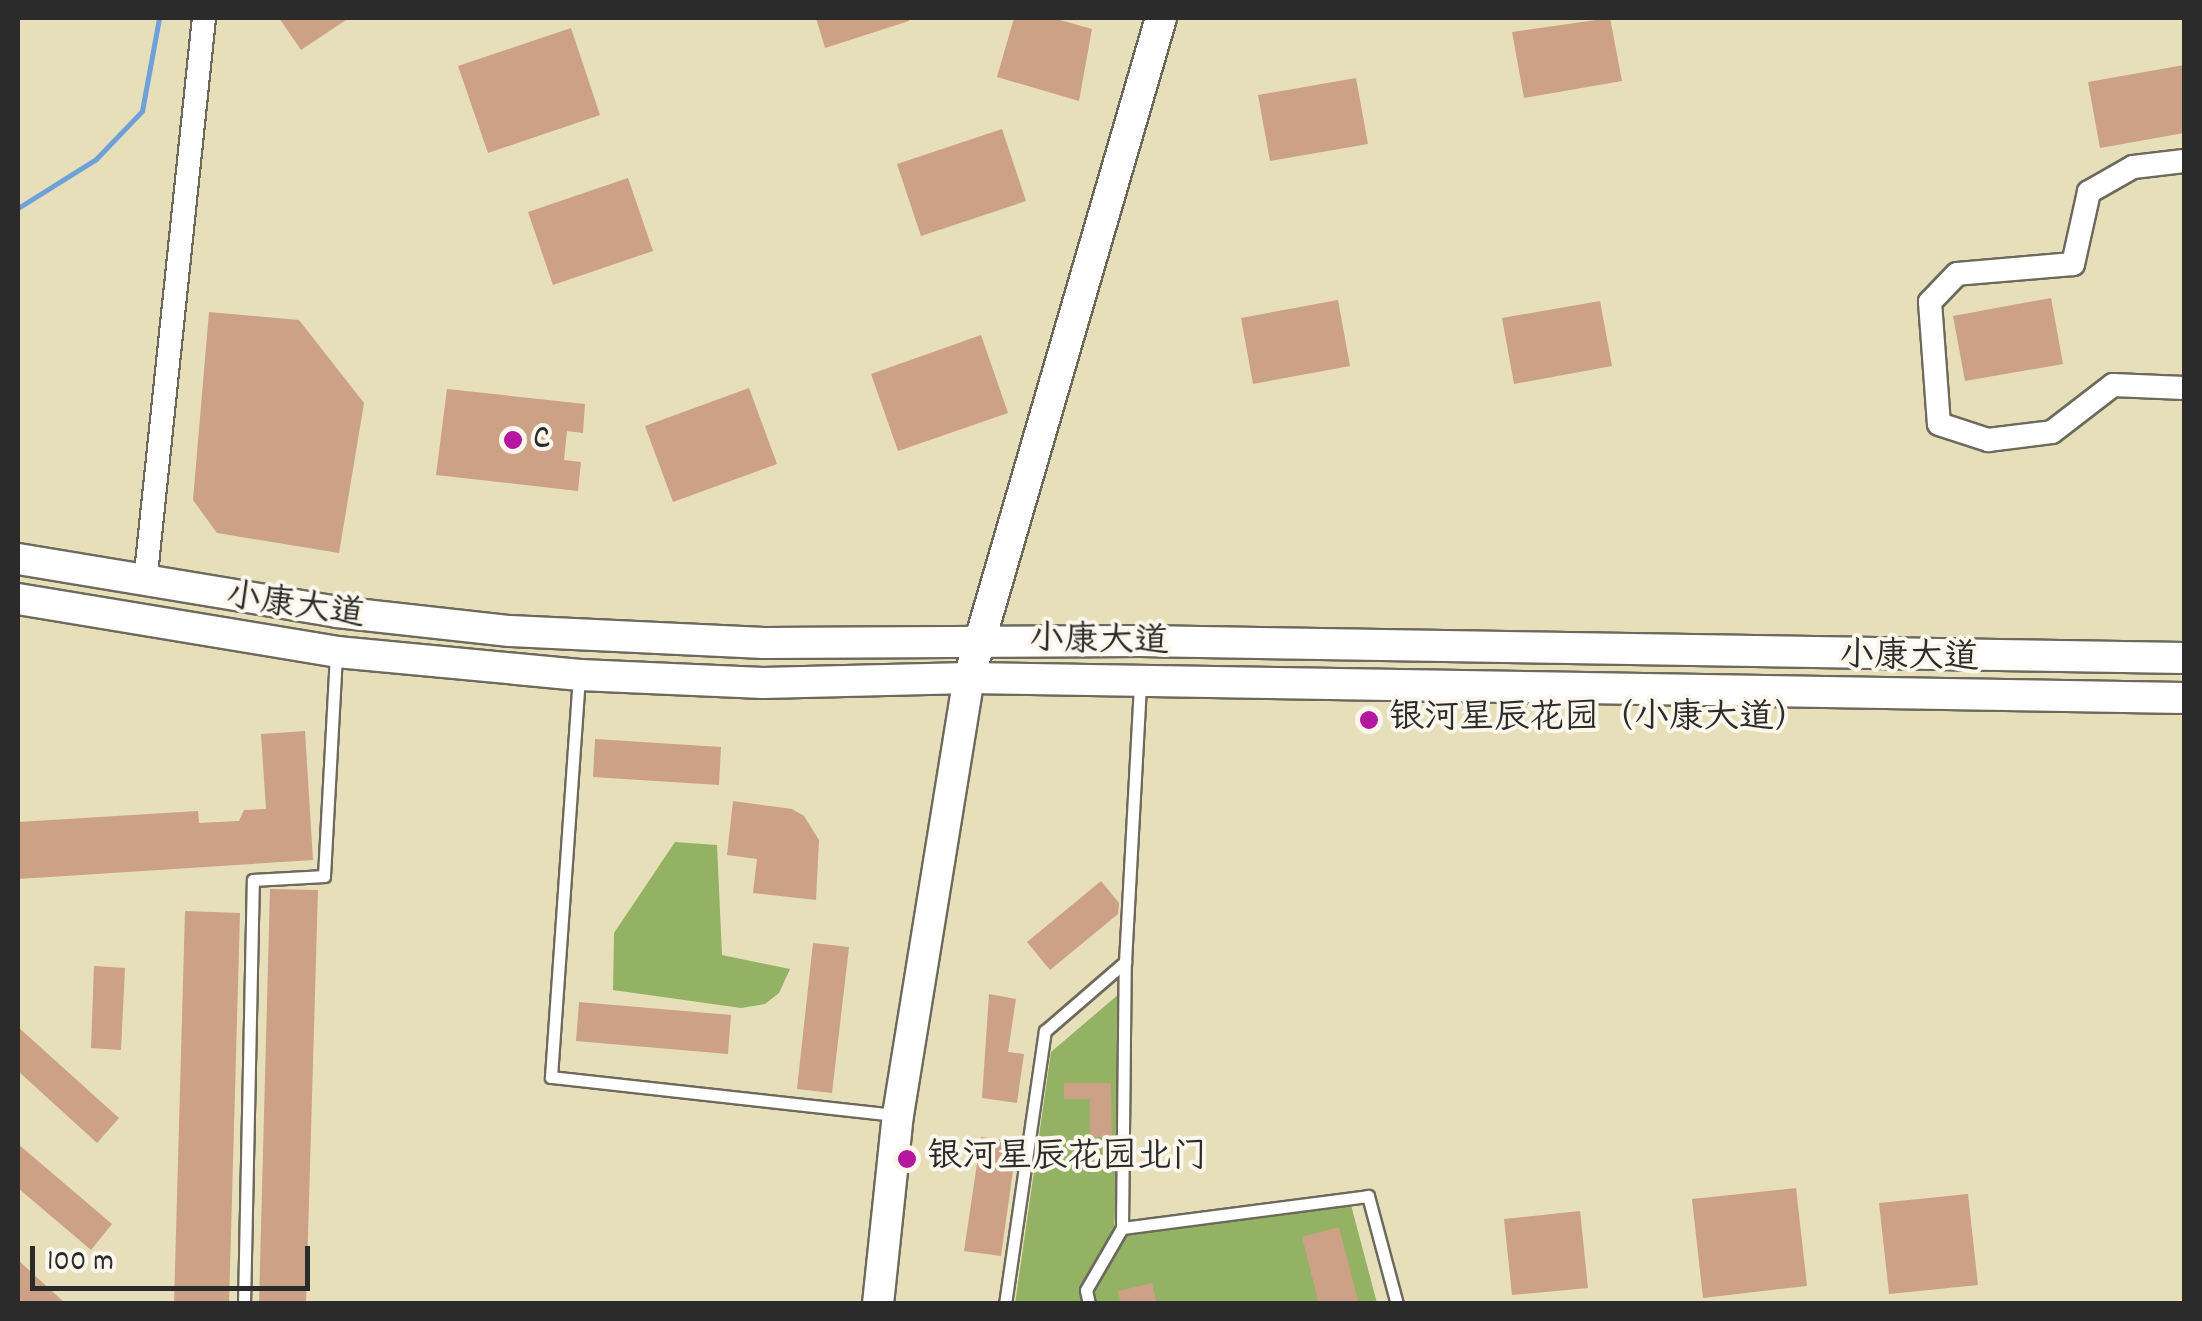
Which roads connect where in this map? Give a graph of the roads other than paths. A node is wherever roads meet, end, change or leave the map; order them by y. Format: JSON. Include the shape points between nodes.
{"nodes":[{"id":1,"x":204,"y":18,"type":"edge"},
{"id":2,"x":1161,"y":18,"type":"edge"},
{"id":3,"x":2184,"y":161,"type":"edge"},
{"id":4,"x":2184,"y":388,"type":"edge"},
{"id":5,"x":18,"y":559,"type":"edge"},
{"id":6,"x":145,"y":582,"type":"junction"},
{"id":7,"x":18,"y":599,"type":"edge"},
{"id":8,"x":981,"y":640,"type":"junction"},
{"id":9,"x":336,"y":652,"type":"junction"},
{"id":10,"x":2184,"y":658,"type":"edge"},
{"id":11,"x":580,"y":674,"type":"junction"},
{"id":12,"x":969,"y":678,"type":"junction"},
{"id":13,"x":1140,"y":680,"type":"junction"},
{"id":14,"x":2184,"y":698,"type":"edge"},
{"id":15,"x":1125,"y":962,"type":"junction"},
{"id":16,"x":898,"y":1115,"type":"junction"},
{"id":17,"x":1122,"y":1228,"type":"junction"},
{"id":18,"x":244,"y":1304,"type":"edge"},
{"id":19,"x":878,"y":1304,"type":"edge"},
{"id":20,"x":1005,"y":1304,"type":"edge"},
{"id":21,"x":1090,"y":1304,"type":"edge"},
{"id":22,"x":1396,"y":1304,"type":"edge"}],
"edges":[{"from":1,"to":6,"type":"street"},
{"from":2,"to":8,"type":"main road"},
{"from":3,"to":4,"type":"street","via":[[2132,167],[2089,192],[2073,264],[1957,274],[1930,302],[1939,424],[1988,440],[2052,432],[2113,386]]},
{"from":5,"to":6,"type":"main road","name":"小康大道"},
{"from":6,"to":8,"type":"main road","name":"小康大道","via":[[510,631],[764,643]]},
{"from":7,"to":9,"type":"main road","name":"小康大道"},
{"from":8,"to":10,"type":"main road","name":"小康大道"},
{"from":8,"to":12,"type":"main road"},
{"from":9,"to":11,"type":"main road","name":"小康大道"},
{"from":9,"to":18,"type":"lane","via":[[324,876],[253,880]]},
{"from":11,"to":12,"type":"main road","name":"小康大道","via":[[763,683]]},
{"from":11,"to":16,"type":"lane","via":[[552,1077]]},
{"from":12,"to":13,"type":"main road","name":"小康大道"},
{"from":12,"to":16,"type":"main road"},
{"from":13,"to":14,"type":"main road","name":"小康大道"},
{"from":13,"to":15,"type":"lane"},
{"from":15,"to":17,"type":"lane"},
{"from":15,"to":20,"type":"lane","via":[[1045,1030]]},
{"from":16,"to":19,"type":"main road"},
{"from":17,"to":21,"type":"lane","via":[[1086,1290]]},
{"from":17,"to":22,"type":"lane","via":[[1368,1196]]}]}
